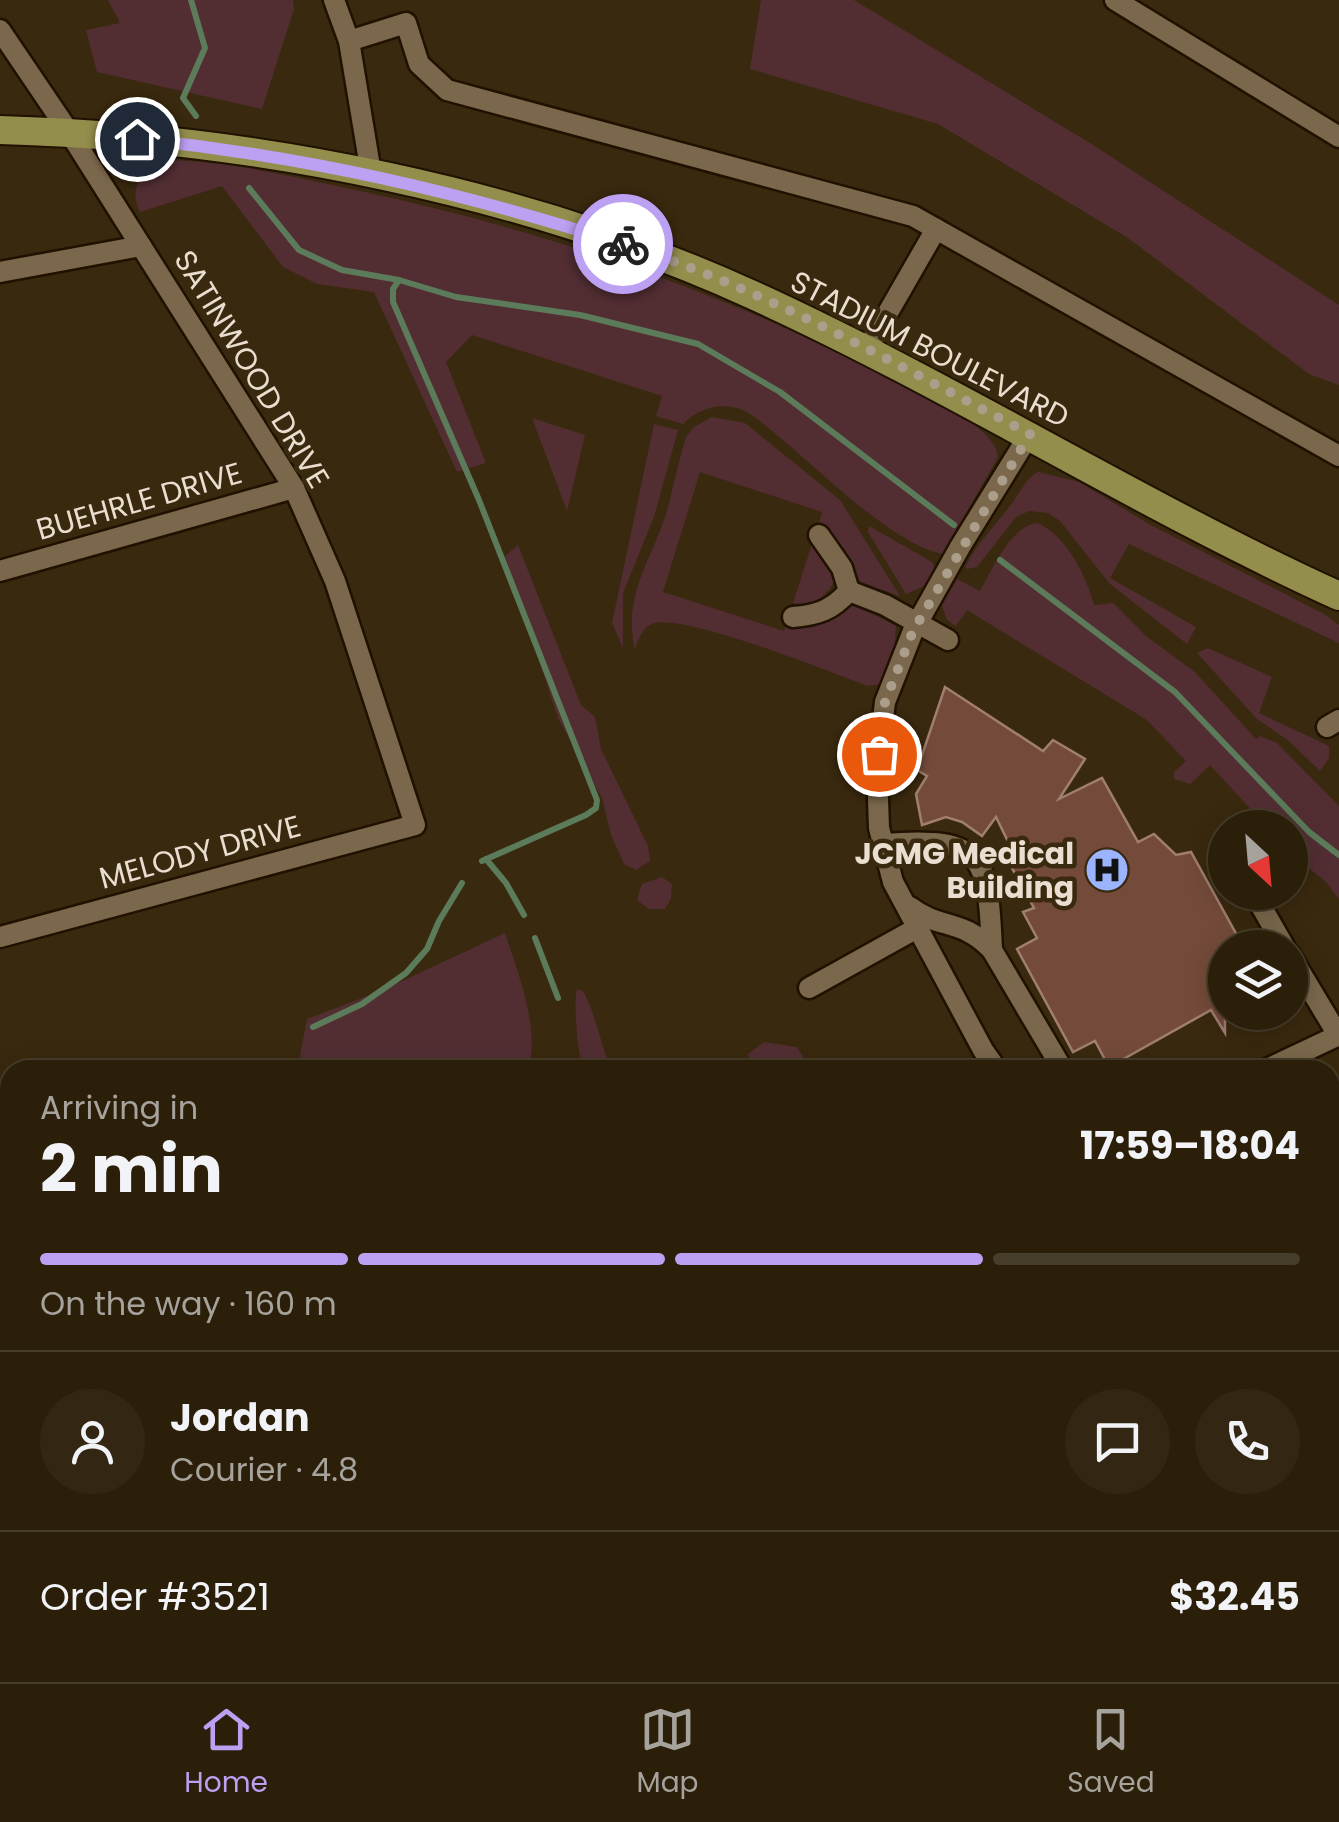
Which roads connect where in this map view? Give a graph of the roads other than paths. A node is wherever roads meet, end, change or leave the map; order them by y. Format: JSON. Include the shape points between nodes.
{"nodes":[{"id":1,"x":334,"y":0,"type":"edge"},
{"id":2,"x":1115,"y":0,"type":"edge"},
{"id":3,"x":0,"y":30,"type":"edge"},
{"id":4,"x":349,"y":41,"type":"junction"},
{"id":5,"x":0,"y":130,"type":"edge"},
{"id":6,"x":69,"y":132,"type":"junction"},
{"id":7,"x":1339,"y":137,"type":"edge"},
{"id":8,"x":371,"y":174,"type":"junction"},
{"id":9,"x":936,"y":229,"type":"junction"},
{"id":10,"x":141,"y":246,"type":"junction"},
{"id":11,"x":0,"y":272,"type":"edge"},
{"id":12,"x":867,"y":349,"type":"junction"},
{"id":13,"x":1030,"y":434,"type":"junction"},
{"id":14,"x":1339,"y":456,"type":"edge"},
{"id":15,"x":294,"y":488,"type":"junction"},
{"id":16,"x":819,"y":535,"type":"dead end"},
{"id":17,"x":0,"y":572,"type":"edge"},
{"id":18,"x":848,"y":591,"type":"junction"},
{"id":19,"x":1339,"y":596,"type":"edge"},
{"id":20,"x":793,"y":617,"type":"dead end"},
{"id":21,"x":918,"y":622,"type":"junction"},
{"id":22,"x":948,"y":640,"type":"dead end"},
{"id":23,"x":415,"y":826,"type":"joint"},
{"id":24,"x":883,"y":844,"type":"junction"},
{"id":25,"x":904,"y":902,"type":"junction"},
{"id":26,"x":919,"y":927,"type":"junction"},
{"id":27,"x":0,"y":936,"type":"edge"},
{"id":28,"x":992,"y":950,"type":"junction"},
{"id":29,"x":1308,"y":984,"type":"edge"},
{"id":30,"x":809,"y":988,"type":"dead end"},
{"id":31,"x":1339,"y":1035,"type":"edge"},
{"id":32,"x":990,"y":1060,"type":"edge"},
{"id":33,"x":1057,"y":1060,"type":"edge"},
{"id":34,"x":1286,"y":1060,"type":"edge"}],
"edges":[{"from":1,"to":4,"type":"street"},
{"from":2,"to":7,"type":"street"},
{"from":3,"to":6,"type":"street","name":"SATINWOOD DRIVE"},
{"from":4,"to":8,"type":"street"},
{"from":4,"to":9,"type":"street","via":[[406,23],[419,64],[447,90],[912,216]]},
{"from":5,"to":6,"type":"main road","name":"STADIUM BOULEVARD"},
{"from":6,"to":8,"type":"main road","name":"STADIUM BOULEVARD","via":[[238,150]]},
{"from":6,"to":10,"type":"street","name":"SATINWOOD DRIVE"},
{"from":8,"to":12,"type":"main road","name":"STADIUM BOULEVARD","via":[[634,247]]},
{"from":9,"to":12,"type":"street"},
{"from":9,"to":14,"type":"street"},
{"from":10,"to":11,"type":"street"},
{"from":10,"to":15,"type":"street","name":"SATINWOOD DRIVE"},
{"from":12,"to":13,"type":"main road","name":"STADIUM BOULEVARD"},
{"from":13,"to":19,"type":"main road","name":"STADIUM BOULEVARD","via":[[1180,520]]},
{"from":13,"to":21,"type":"street"},
{"from":15,"to":17,"type":"street","name":"BUEHRLE DRIVE"},
{"from":15,"to":23,"type":"street","name":"SATINWOOD DRIVE","via":[[334,582]]},
{"from":16,"to":18,"type":"street","via":[[842,568]]},
{"from":18,"to":20,"type":"street","via":[[836,606]]},
{"from":18,"to":21,"type":"street"},
{"from":21,"to":22,"type":"street"},
{"from":21,"to":24,"type":"street","via":[[885,702],[877,770]]},
{"from":23,"to":27,"type":"street","name":"MELODY DRIVE"},
{"from":24,"to":25,"type":"street"},
{"from":24,"to":28,"type":"street","via":[[944,842],[977,859],[988,888]]},
{"from":25,"to":26,"type":"street"},
{"from":25,"to":28,"type":"street","via":[[930,920],[976,933]]},
{"from":26,"to":30,"type":"street"},
{"from":26,"to":32,"type":"street"},
{"from":28,"to":33,"type":"street"},
{"from":29,"to":31,"type":"street"},
{"from":31,"to":34,"type":"street"}]}
